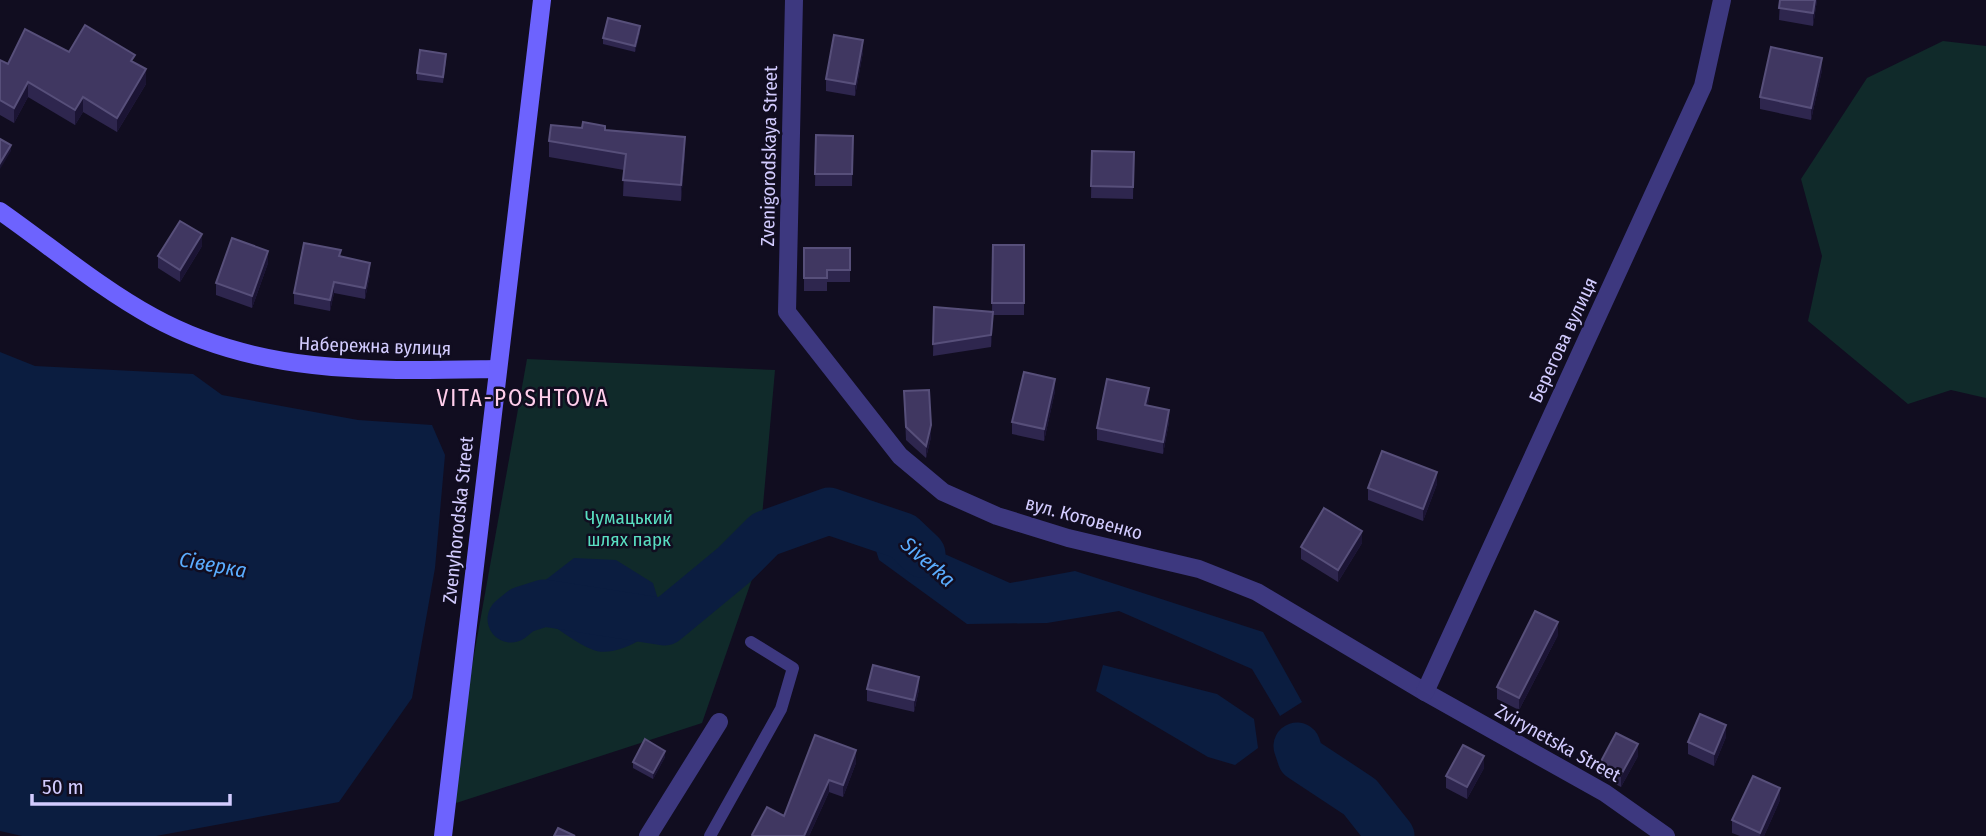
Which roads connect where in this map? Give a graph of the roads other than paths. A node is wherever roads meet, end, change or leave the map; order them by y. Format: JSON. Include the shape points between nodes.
{"nodes":[{"id":1,"x":542,"y":0,"type":"edge"},
{"id":2,"x":794,"y":0,"type":"edge"},
{"id":3,"x":1722,"y":0,"type":"edge"},
{"id":4,"x":0,"y":211,"type":"edge"},
{"id":5,"x":787,"y":312,"type":"joint"},
{"id":6,"x":497,"y":369,"type":"junction"},
{"id":7,"x":751,"y":642,"type":"dead end"},
{"id":8,"x":1425,"y":692,"type":"junction"},
{"id":9,"x":719,"y":722,"type":"dead end"},
{"id":10,"x":443,"y":836,"type":"edge"},
{"id":11,"x":648,"y":836,"type":"edge"},
{"id":12,"x":710,"y":836,"type":"edge"},
{"id":13,"x":1666,"y":836,"type":"edge"}],
"edges":[{"from":1,"to":6,"type":"street","name":"Zvenyhorodska Street"},
{"from":2,"to":5,"type":"street","name":"Zvenigorodskaya Street"},
{"from":3,"to":8,"type":"street","name":"Берегова вулиця","via":[[1703,86]]},
{"from":4,"to":6,"type":"street","name":"Набережна вулиця","via":[[153,317],[255,357],[357,370]]},
{"from":5,"to":8,"type":"street","name":"вул. Котовенко","via":[[900,456],[943,492],[997,516],[1068,538],[1231,580],[1278,603]]},
{"from":6,"to":10,"type":"street","name":"Zvenyhorodska Street"},
{"from":7,"to":12,"type":"lane","via":[[793,668],[781,709]]},
{"from":8,"to":13,"type":"street","name":"Zvirynetska Street","via":[[1605,793]]},
{"from":9,"to":11,"type":"street"}]}
